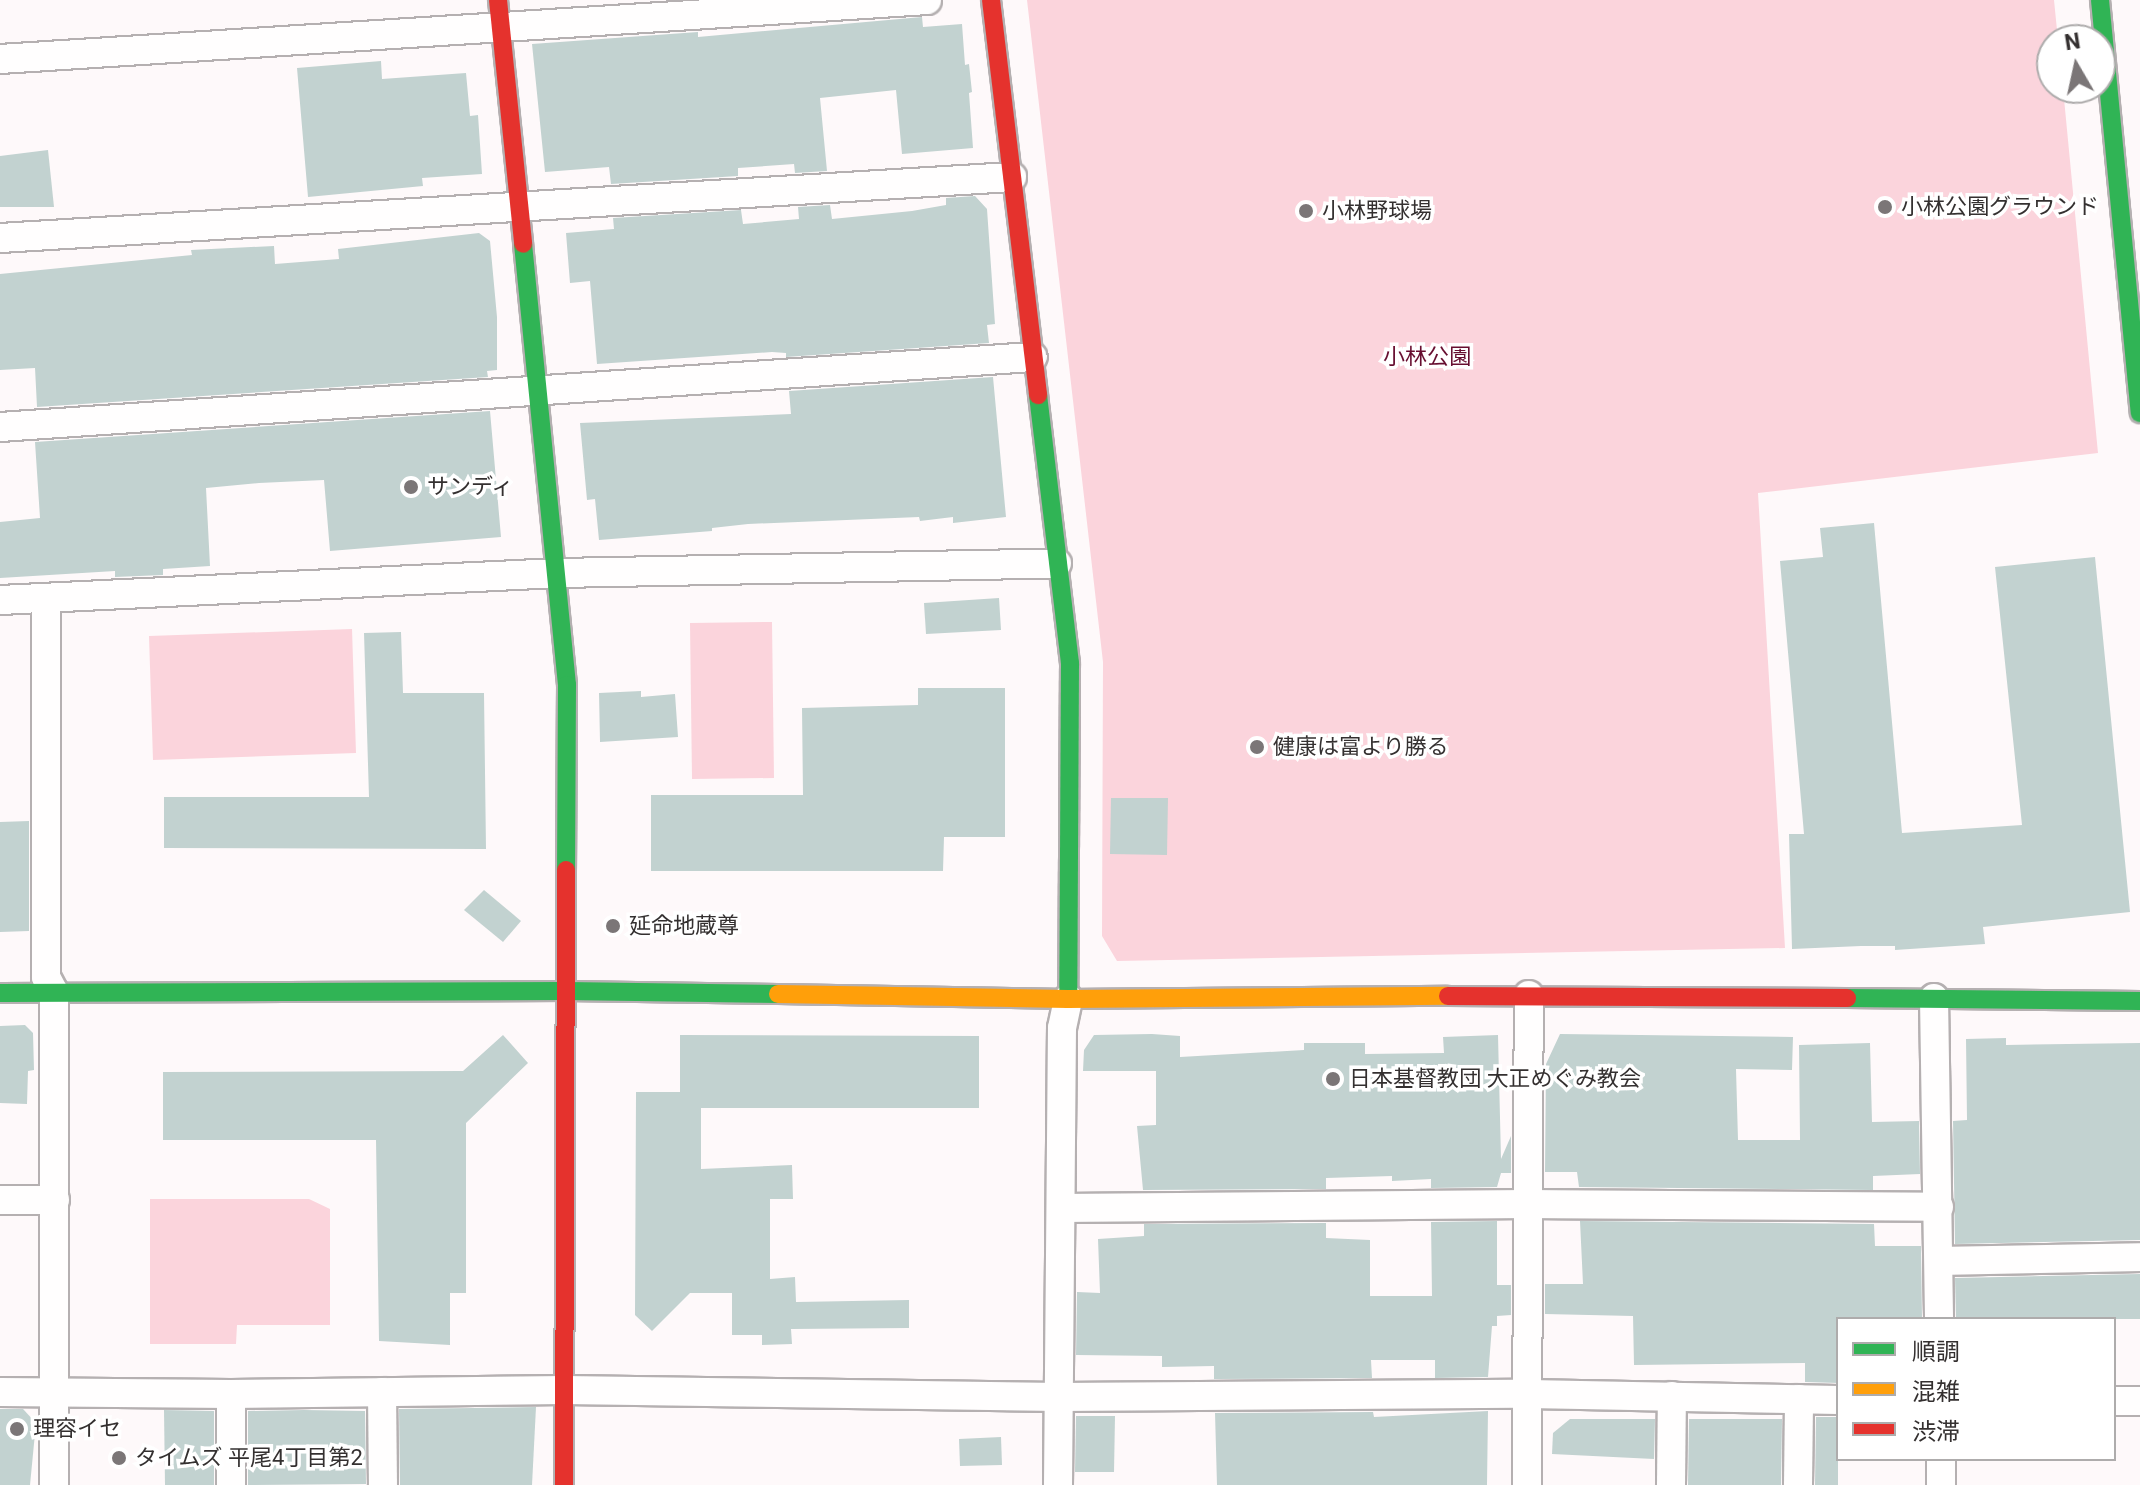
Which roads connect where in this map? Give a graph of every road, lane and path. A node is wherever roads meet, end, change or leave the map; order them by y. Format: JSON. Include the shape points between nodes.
{"nodes":[{"id":1,"x":498,"y":0,"type":"edge"},
{"id":2,"x":927,"y":0,"type":"edge"},
{"id":3,"x":991,"y":0,"type":"edge"},
{"id":4,"x":2100,"y":0,"type":"edge"},
{"id":5,"x":501,"y":29,"type":"junction"},
{"id":6,"x":0,"y":59,"type":"edge"},
{"id":7,"x":1012,"y":177,"type":"junction"},
{"id":8,"x":520,"y":207,"type":"junction"},
{"id":9,"x":0,"y":238,"type":"edge"},
{"id":10,"x":1033,"y":357,"type":"junction"},
{"id":11,"x":539,"y":391,"type":"junction"},
{"id":12,"x":2140,"y":413,"type":"edge"},
{"id":13,"x":0,"y":427,"type":"edge"},
{"id":14,"x":1057,"y":563,"type":"junction"},
{"id":15,"x":558,"y":573,"type":"junction"},
{"id":16,"x":46,"y":598,"type":"junction"},
{"id":17,"x":0,"y":600,"type":"edge"},
{"id":18,"x":566,"y":991,"type":"junction"},
{"id":19,"x":54,"y":992,"type":"junction"},
{"id":20,"x":0,"y":993,"type":"edge"},
{"id":21,"x":1529,"y":995,"type":"junction"},
{"id":22,"x":1934,"y":998,"type":"junction"},
{"id":23,"x":1068,"y":999,"type":"junction"},
{"id":24,"x":2140,"y":1001,"type":"edge"},
{"id":25,"x":0,"y":1200,"type":"edge"},
{"id":26,"x":55,"y":1200,"type":"junction"},
{"id":27,"x":1528,"y":1204,"type":"junction"},
{"id":28,"x":1939,"y":1207,"type":"junction"},
{"id":29,"x":1061,"y":1208,"type":"junction"},
{"id":30,"x":2140,"y":1257,"type":"edge"},
{"id":31,"x":1939,"y":1261,"type":"junction"},
{"id":32,"x":1939,"y":1317,"type":"edge"},
{"id":33,"x":565,"y":1390,"type":"junction"},
{"id":34,"x":0,"y":1392,"type":"edge"},
{"id":35,"x":382,"y":1392,"type":"junction"},
{"id":36,"x":55,"y":1393,"type":"junction"},
{"id":37,"x":231,"y":1394,"type":"junction"},
{"id":38,"x":1529,"y":1394,"type":"junction"},
{"id":39,"x":1672,"y":1396,"type":"junction"},
{"id":40,"x":1059,"y":1397,"type":"junction"},
{"id":41,"x":1799,"y":1399,"type":"junction"},
{"id":42,"x":1836,"y":1400,"type":"edge"},
{"id":43,"x":2116,"y":1401,"type":"edge"},
{"id":44,"x":2140,"y":1401,"type":"edge"},
{"id":45,"x":1941,"y":1461,"type":"edge"},
{"id":46,"x":54,"y":1485,"type":"edge"},
{"id":47,"x":231,"y":1485,"type":"edge"},
{"id":48,"x":383,"y":1485,"type":"edge"},
{"id":49,"x":564,"y":1485,"type":"edge"},
{"id":50,"x":1058,"y":1485,"type":"edge"},
{"id":51,"x":1527,"y":1485,"type":"edge"},
{"id":52,"x":1671,"y":1485,"type":"edge"},
{"id":53,"x":1798,"y":1485,"type":"edge"},
{"id":54,"x":1941,"y":1485,"type":"edge"}],
"edges":[{"from":1,"to":5,"type":"street"},
{"from":2,"to":5,"type":"street"},
{"from":3,"to":7,"type":"street"},
{"from":4,"to":12,"type":"street"},
{"from":5,"to":6,"type":"street"},
{"from":5,"to":8,"type":"street"},
{"from":7,"to":8,"type":"street"},
{"from":7,"to":10,"type":"street"},
{"from":8,"to":9,"type":"street"},
{"from":8,"to":11,"type":"street"},
{"from":10,"to":11,"type":"street"},
{"from":10,"to":14,"type":"street"},
{"from":11,"to":13,"type":"street"},
{"from":11,"to":15,"type":"street"},
{"from":14,"to":15,"type":"street"},
{"from":14,"to":23,"type":"street","via":[[1070,663]]},
{"from":15,"to":16,"type":"street"},
{"from":15,"to":18,"type":"street","via":[[567,685]]},
{"from":16,"to":17,"type":"street"},
{"from":16,"to":19,"type":"street","via":[[46,977]]},
{"from":18,"to":19,"type":"street"},
{"from":18,"to":23,"type":"street"},
{"from":18,"to":33,"type":"street"},
{"from":19,"to":20,"type":"street"},
{"from":19,"to":26,"type":"street"},
{"from":21,"to":22,"type":"street"},
{"from":21,"to":23,"type":"street"},
{"from":21,"to":27,"type":"street"},
{"from":22,"to":24,"type":"street"},
{"from":22,"to":28,"type":"street"},
{"from":23,"to":29,"type":"street","via":[[1062,1028]]},
{"from":25,"to":26,"type":"street"},
{"from":26,"to":36,"type":"street"},
{"from":27,"to":28,"type":"street"},
{"from":27,"to":29,"type":"street"},
{"from":27,"to":38,"type":"street"},
{"from":28,"to":31,"type":"street"},
{"from":29,"to":40,"type":"street"},
{"from":30,"to":31,"type":"street"},
{"from":31,"to":32,"type":"street"},
{"from":33,"to":35,"type":"street"},
{"from":33,"to":40,"type":"street"},
{"from":33,"to":49,"type":"street"},
{"from":34,"to":36,"type":"street"},
{"from":35,"to":37,"type":"street"},
{"from":35,"to":48,"type":"street"},
{"from":36,"to":37,"type":"street"},
{"from":36,"to":46,"type":"street"},
{"from":37,"to":47,"type":"street"},
{"from":38,"to":39,"type":"street"},
{"from":38,"to":40,"type":"street"},
{"from":38,"to":51,"type":"street"},
{"from":39,"to":41,"type":"street"},
{"from":39,"to":52,"type":"street"},
{"from":40,"to":50,"type":"street"},
{"from":41,"to":42,"type":"street"},
{"from":41,"to":53,"type":"street"},
{"from":43,"to":44,"type":"street"},
{"from":45,"to":54,"type":"street"}]}
